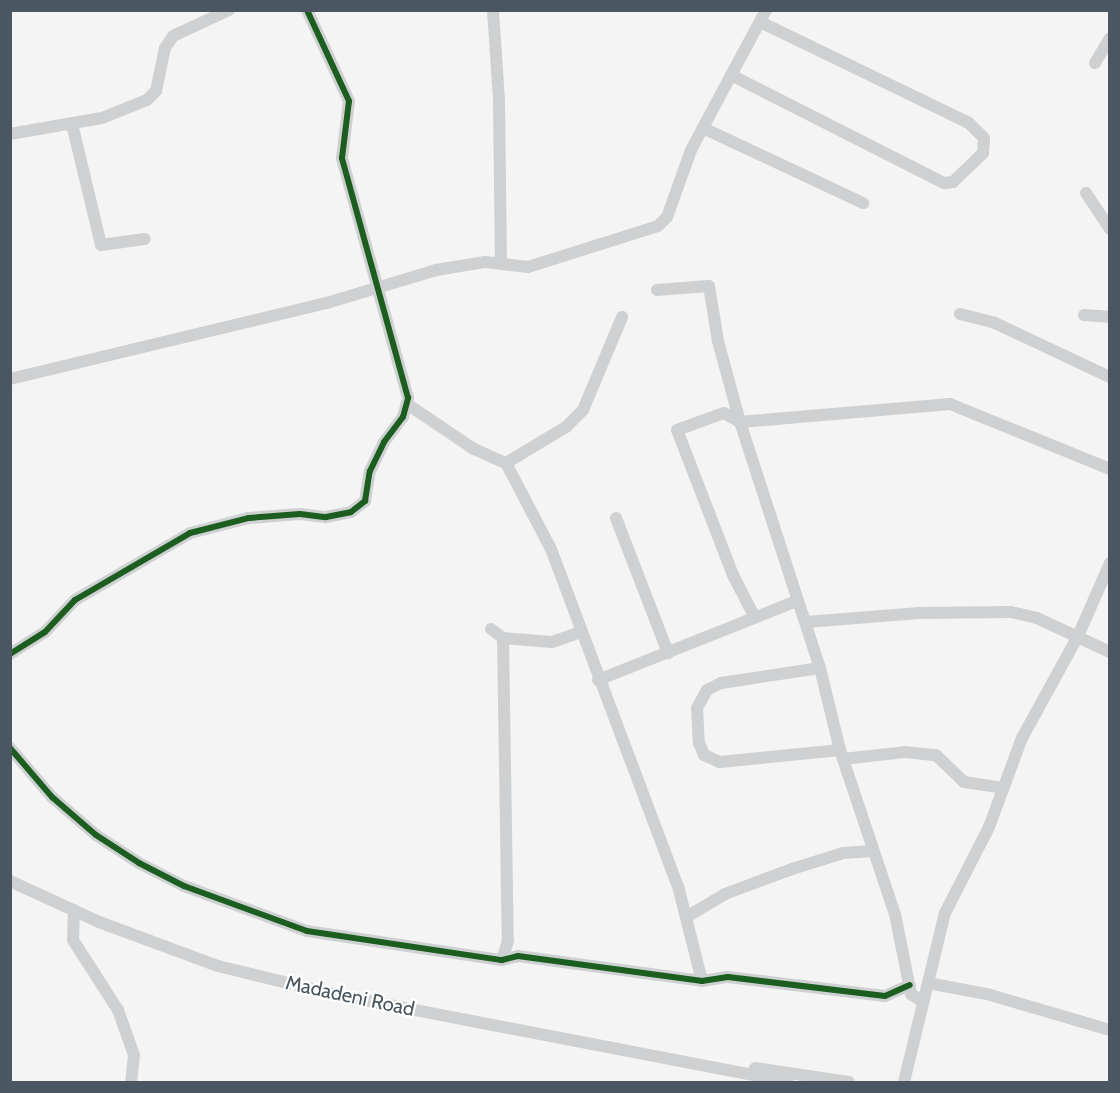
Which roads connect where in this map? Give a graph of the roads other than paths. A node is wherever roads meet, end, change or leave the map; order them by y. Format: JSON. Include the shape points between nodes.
{"nodes":[{"id":1,"x":229,"y":10,"type":"edge"},
{"id":2,"x":307,"y":10,"type":"edge"},
{"id":3,"x":493,"y":10,"type":"edge"},
{"id":4,"x":766,"y":10,"type":"edge"},
{"id":5,"x":759,"y":22,"type":"junction"},
{"id":6,"x":1110,"y":38,"type":"edge"},
{"id":7,"x":1095,"y":63,"type":"dead end"},
{"id":8,"x":731,"y":75,"type":"junction"},
{"id":9,"x":72,"y":124,"type":"junction"},
{"id":10,"x":703,"y":128,"type":"junction"},
{"id":11,"x":10,"y":134,"type":"edge"},
{"id":12,"x":1086,"y":193,"type":"dead end"},
{"id":13,"x":862,"y":203,"type":"dead end"},
{"id":14,"x":1110,"y":228,"type":"edge"},
{"id":15,"x":145,"y":239,"type":"dead end"},
{"id":16,"x":501,"y":263,"type":"junction"},
{"id":17,"x":378,"y":288,"type":"junction"},
{"id":18,"x":657,"y":290,"type":"dead end"},
{"id":19,"x":960,"y":314,"type":"dead end"},
{"id":20,"x":1084,"y":315,"type":"dead end"},
{"id":21,"x":622,"y":317,"type":"dead end"},
{"id":22,"x":1110,"y":317,"type":"edge"},
{"id":23,"x":1110,"y":377,"type":"edge"},
{"id":24,"x":10,"y":379,"type":"edge"},
{"id":25,"x":407,"y":404,"type":"junction"},
{"id":26,"x":740,"y":422,"type":"junction"},
{"id":27,"x":506,"y":463,"type":"junction"},
{"id":28,"x":1110,"y":468,"type":"edge"},
{"id":29,"x":616,"y":518,"type":"dead end"},
{"id":30,"x":1110,"y":563,"type":"edge"},
{"id":31,"x":1106,"y":580,"type":"edge"},
{"id":32,"x":797,"y":601,"type":"junction"},
{"id":33,"x":754,"y":616,"type":"junction"},
{"id":34,"x":806,"y":622,"type":"junction"},
{"id":35,"x":491,"y":629,"type":"dead end"},
{"id":36,"x":581,"y":632,"type":"junction"},
{"id":37,"x":1078,"y":636,"type":"junction"},
{"id":38,"x":502,"y":638,"type":"junction"},
{"id":39,"x":1110,"y":652,"type":"edge"},
{"id":40,"x":668,"y":653,"type":"junction"},
{"id":41,"x":10,"y":654,"type":"edge"},
{"id":42,"x":820,"y":668,"type":"junction"},
{"id":43,"x":598,"y":680,"type":"junction"},
{"id":44,"x":10,"y":748,"type":"edge"},
{"id":45,"x":842,"y":754,"type":"junction"},
{"id":46,"x":1004,"y":788,"type":"junction"},
{"id":47,"x":873,"y":850,"type":"junction"},
{"id":48,"x":10,"y":881,"type":"edge"},
{"id":49,"x":74,"y":910,"type":"junction"},
{"id":50,"x":688,"y":915,"type":"junction"},
{"id":51,"x":508,"y":941,"type":"junction"},
{"id":52,"x":518,"y":956,"type":"junction"},
{"id":53,"x":502,"y":960,"type":"junction"},
{"id":54,"x":702,"y":981,"type":"junction"},
{"id":55,"x":928,"y":983,"type":"junction"},
{"id":56,"x":910,"y":985,"type":"junction"},
{"id":57,"x":922,"y":1002,"type":"junction"},
{"id":58,"x":1110,"y":1030,"type":"edge"},
{"id":59,"x":704,"y":1064,"type":"junction"},
{"id":60,"x":906,"y":1069,"type":"junction"},
{"id":61,"x":131,"y":1083,"type":"edge"},
{"id":62,"x":788,"y":1083,"type":"edge"},
{"id":63,"x":849,"y":1083,"type":"edge"},
{"id":64,"x":904,"y":1083,"type":"edge"},
{"id":65,"x":913,"y":1083,"type":"edge"}],
"edges":[{"from":1,"to":9,"type":"street","via":[[173,36],[165,48],[156,91],[147,100],[102,118]]},
{"from":2,"to":17,"type":"street","via":[[349,101],[342,158]]},
{"from":3,"to":16,"type":"street","via":[[499,100]]},
{"from":4,"to":5,"type":"street"},
{"from":5,"to":8,"type":"street"},
{"from":5,"to":8,"type":"street","via":[[969,123],[981,132],[985,149],[952,182],[944,183]]},
{"from":6,"to":7,"type":"street"},
{"from":8,"to":10,"type":"street"},
{"from":9,"to":11,"type":"street"},
{"from":9,"to":15,"type":"street","via":[[101,245]]},
{"from":10,"to":13,"type":"street"},
{"from":10,"to":16,"type":"street","via":[[688,157],[667,217],[658,226],[528,267]]},
{"from":12,"to":14,"type":"street"},
{"from":16,"to":17,"type":"street","via":[[436,270]]},
{"from":17,"to":24,"type":"street"},
{"from":17,"to":25,"type":"street"},
{"from":18,"to":26,"type":"street","via":[[710,286],[718,341]]},
{"from":19,"to":23,"type":"street","via":[[995,324]]},
{"from":20,"to":22,"type":"street"},
{"from":21,"to":27,"type":"street","via":[[583,410],[566,427]]},
{"from":25,"to":27,"type":"street","via":[[474,449]]},
{"from":25,"to":41,"type":"street","via":[[403,417],[380,448],[370,471],[367,496],[359,509],[326,518],[300,513],[204,527],[171,542],[75,600],[45,632]]},
{"from":26,"to":28,"type":"street","via":[[950,404]]},
{"from":26,"to":32,"type":"street"},
{"from":26,"to":33,"type":"street","via":[[724,413],[677,430],[733,575]]},
{"from":27,"to":36,"type":"street","via":[[523,488],[551,549]]},
{"from":29,"to":40,"type":"street"},
{"from":30,"to":31,"type":"street"},
{"from":31,"to":37,"type":"street"},
{"from":32,"to":33,"type":"street"},
{"from":32,"to":34,"type":"street"},
{"from":33,"to":40,"type":"street"},
{"from":34,"to":37,"type":"street","via":[[982,611],[1037,618]]},
{"from":34,"to":42,"type":"street"},
{"from":35,"to":38,"type":"street"},
{"from":36,"to":38,"type":"street","via":[[552,642]]},
{"from":36,"to":43,"type":"street"},
{"from":37,"to":39,"type":"street"},
{"from":37,"to":46,"type":"street","via":[[1022,738]]},
{"from":38,"to":51,"type":"street"},
{"from":40,"to":43,"type":"street"},
{"from":42,"to":45,"type":"street"},
{"from":42,"to":45,"type":"street","via":[[721,683],[707,690],[697,708],[699,743],[704,755],[720,762]]},
{"from":43,"to":50,"type":"street"},
{"from":44,"to":53,"type":"street","via":[[52,797],[96,835],[184,886],[307,931]]},
{"from":45,"to":46,"type":"street","via":[[936,755],[964,782]]},
{"from":45,"to":47,"type":"street"},
{"from":46,"to":55,"type":"street","via":[[976,855],[945,913]]},
{"from":47,"to":50,"type":"street","via":[[843,853],[792,869],[725,894]]},
{"from":47,"to":56,"type":"street","via":[[895,914]]},
{"from":48,"to":49,"type":"street","name":"Madadeni Road"},
{"from":49,"to":59,"type":"street","name":"Madadeni Road","via":[[218,966],[326,992]]},
{"from":49,"to":61,"type":"street","via":[[73,940],[118,1010],[134,1055]]},
{"from":50,"to":54,"type":"street"},
{"from":51,"to":52,"type":"street"},
{"from":51,"to":53,"type":"street"},
{"from":52,"to":53,"type":"street"},
{"from":52,"to":54,"type":"street"},
{"from":54,"to":56,"type":"street","via":[[728,977],[890,996]]},
{"from":55,"to":57,"type":"street"},
{"from":55,"to":58,"type":"street","via":[[987,994]]},
{"from":56,"to":57,"type":"street","via":[[911,994]]},
{"from":57,"to":60,"type":"street"},
{"from":59,"to":62,"type":"street","name":"Madadeni Road"},
{"from":59,"to":63,"type":"street","name":"Madadeni Road","via":[[728,1064]]},
{"from":60,"to":64,"type":"street"},
{"from":60,"to":65,"type":"street"}]}
